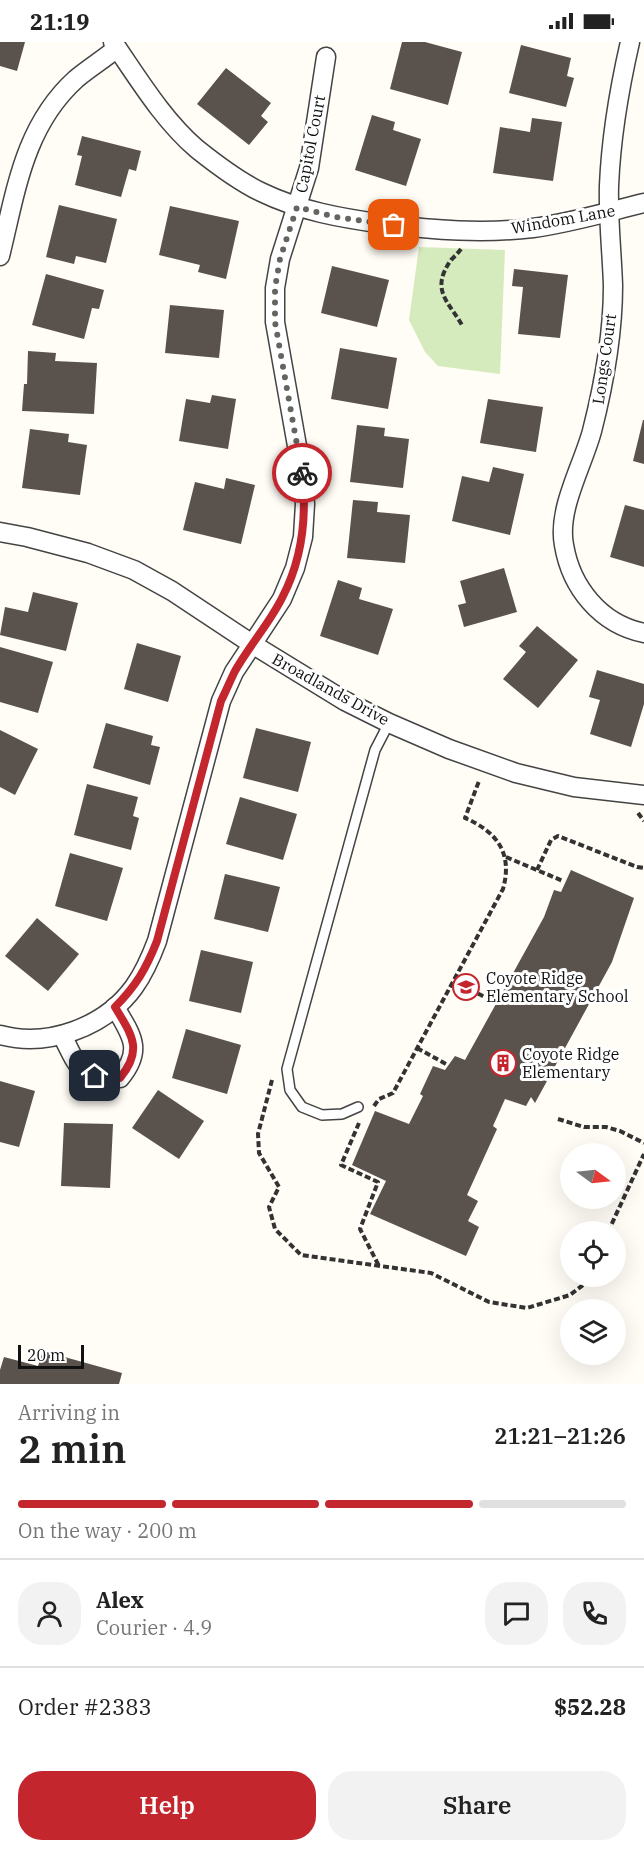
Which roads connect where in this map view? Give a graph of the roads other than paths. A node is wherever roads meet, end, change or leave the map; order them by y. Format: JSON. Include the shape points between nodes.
{"nodes":[{"id":1,"x":630,"y":42,"type":"edge"},
{"id":2,"x":115,"y":45,"type":"edge"},
{"id":3,"x":326,"y":57,"type":"dead end"},
{"id":4,"x":644,"y":202,"type":"edge"},
{"id":5,"x":297,"y":207,"type":"junction"},
{"id":6,"x":610,"y":212,"type":"junction"},
{"id":7,"x":0,"y":256,"type":"edge"},
{"id":8,"x":0,"y":532,"type":"edge"},
{"id":9,"x":644,"y":633,"type":"edge"},
{"id":10,"x":252,"y":644,"type":"junction"},
{"id":11,"x":389,"y":723,"type":"junction"},
{"id":12,"x":644,"y":795,"type":"edge"},
{"id":13,"x":115,"y":1007,"type":"junction"},
{"id":14,"x":0,"y":1035,"type":"edge"},
{"id":15,"x":62,"y":1035,"type":"junction"},
{"id":16,"x":358,"y":1107,"type":"dead end"}],
"edges":[{"from":1,"to":6,"type":"street","name":"Longs Court","via":[[611,153]]},
{"from":2,"to":5,"type":"street","name":"Windom Lane","via":[[168,118],[195,147],[226,172]]},
{"from":2,"to":7,"type":"street","via":[[55,101],[37,129],[23,160]]},
{"from":3,"to":5,"type":"street","name":"Capitol Court","via":[[309,168]]},
{"from":4,"to":6,"type":"street","name":"Windom Lane"},
{"from":5,"to":6,"type":"street","name":"Windom Lane","via":[[335,217],[467,231],[534,228]]},
{"from":5,"to":10,"type":"street","name":"Capitol Court","via":[[280,259],[275,322],[302,474],[303,537],[282,599]]},
{"from":6,"to":9,"type":"street","name":"Longs Court","via":[[613,288],[609,346],[590,440],[564,515],[563,541],[578,588],[593,606],[612,621]]},
{"from":8,"to":10,"type":"street","name":"Broadlands Drive","via":[[88,553],[134,570]]},
{"from":10,"to":11,"type":"street","name":"Broadlands Drive"},
{"from":10,"to":13,"type":"street","name":"Capitol Court","via":[[221,701],[148,965]]},
{"from":11,"to":12,"type":"street","name":"Broadlands Drive","via":[[516,773],[574,787]]},
{"from":11,"to":16,"type":"lane","via":[[375,750],[287,1069],[290,1090],[302,1107],[322,1115],[342,1114]]},
{"from":13,"to":15,"type":"street","name":"Capitol Court","via":[[87,1026]]},
{"from":13,"to":15,"type":"street","via":[[133,1038],[134,1048],[120,1078],[95,1076],[78,1066]]},
{"from":14,"to":15,"type":"street","name":"Capitol Court","via":[[36,1039]]}]}
